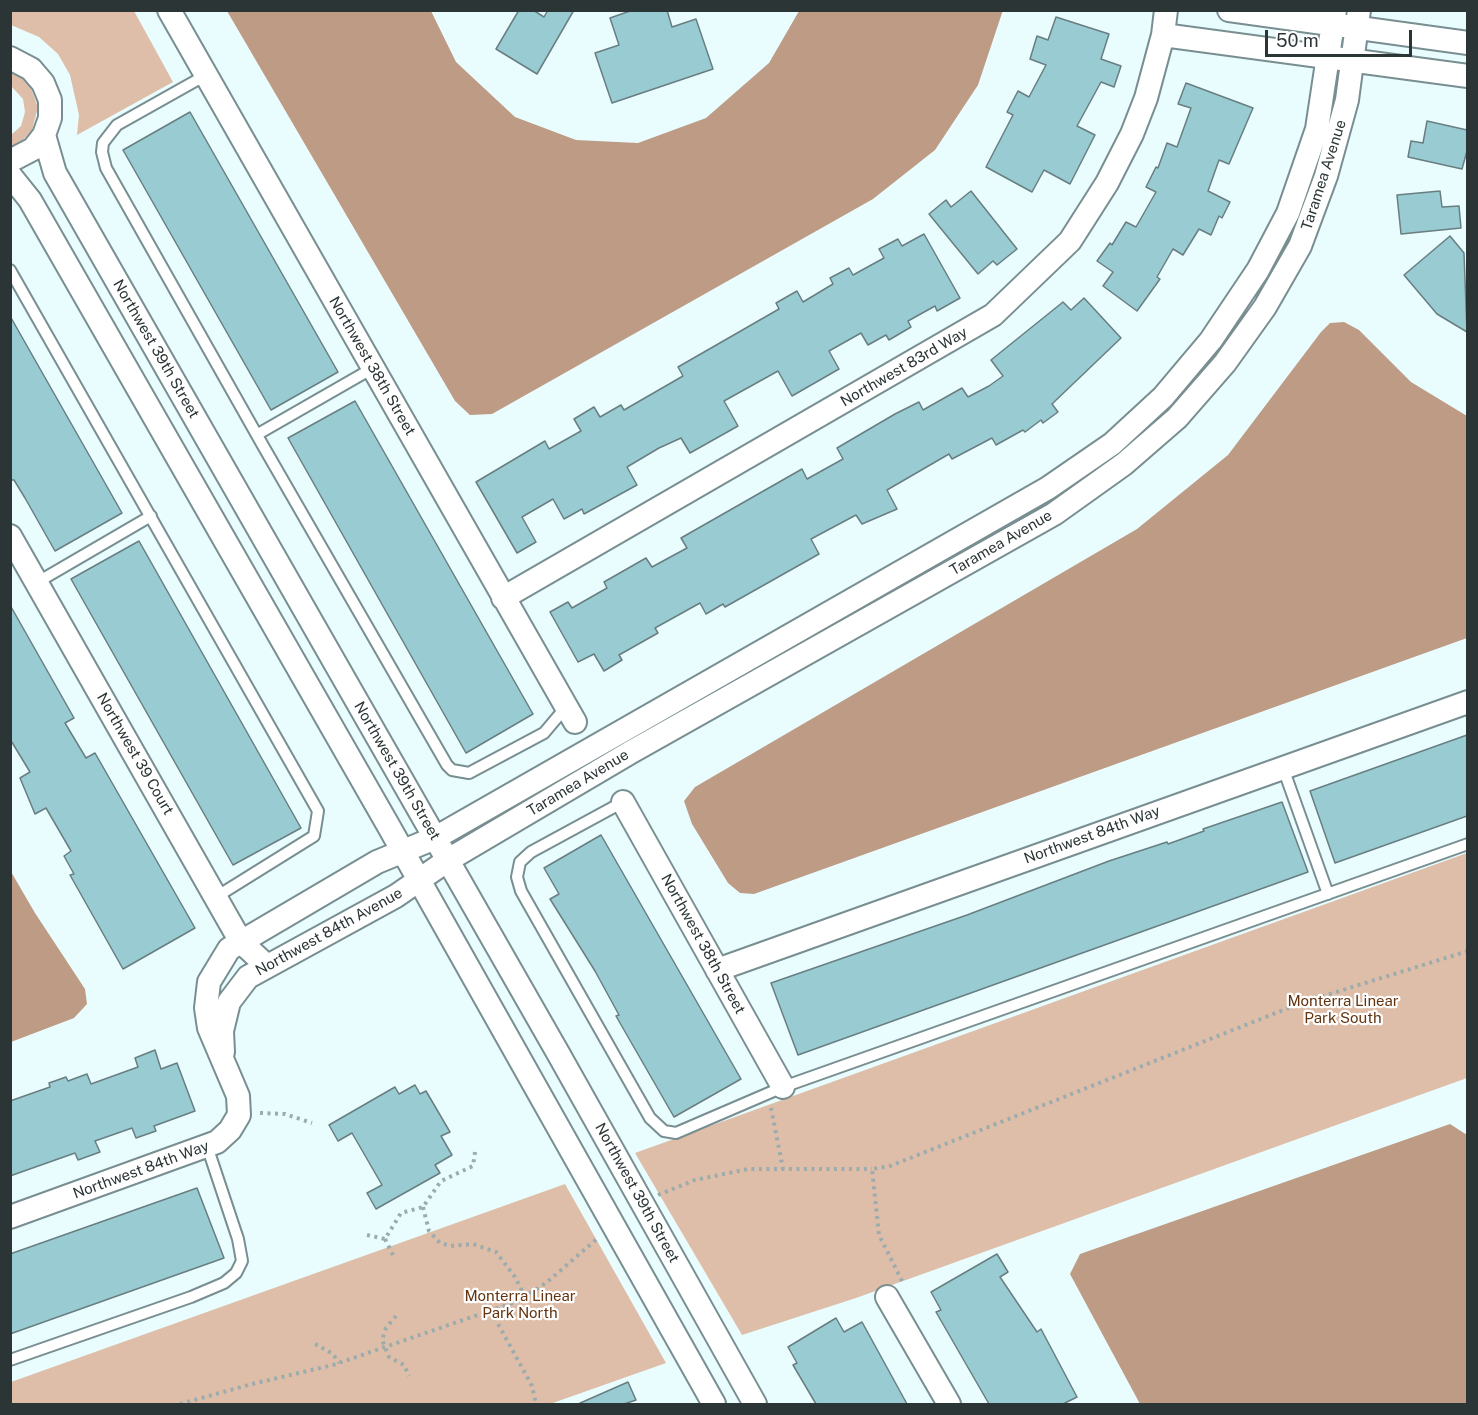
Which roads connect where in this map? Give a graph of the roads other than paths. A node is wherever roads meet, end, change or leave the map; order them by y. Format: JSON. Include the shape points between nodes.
{"nodes":[{"id":1,"x":169,"y":10,"type":"edge"},
{"id":2,"x":1166,"y":10,"type":"edge"},
{"id":3,"x":1229,"y":10,"type":"edge"},
{"id":4,"x":1333,"y":18,"type":"edge"},
{"id":5,"x":1358,"y":19,"type":"edge"},
{"id":6,"x":1163,"y":35,"type":"junction"},
{"id":7,"x":1467,"y":43,"type":"edge"},
{"id":8,"x":1328,"y":56,"type":"junction"},
{"id":9,"x":10,"y":58,"type":"edge"},
{"id":10,"x":1353,"y":59,"type":"junction"},
{"id":11,"x":206,"y":75,"type":"junction"},
{"id":12,"x":1467,"y":76,"type":"edge"},
{"id":13,"x":44,"y":135,"type":"junction"},
{"id":14,"x":10,"y":161,"type":"edge"},
{"id":15,"x":10,"y":175,"type":"edge"},
{"id":16,"x":10,"y":270,"type":"edge"},
{"id":17,"x":373,"y":369,"type":"junction"},
{"id":18,"x":258,"y":434,"type":"junction"},
{"id":19,"x":151,"y":516,"type":"junction"},
{"id":20,"x":10,"y":536,"type":"edge"},
{"id":21,"x":36,"y":583,"type":"junction"},
{"id":22,"x":504,"y":598,"type":"junction"},
{"id":23,"x":1467,"y":702,"type":"edge"},
{"id":24,"x":571,"y":714,"type":"joint"},
{"id":25,"x":1283,"y":768,"type":"junction"},
{"id":26,"x":623,"y":802,"type":"joint"},
{"id":27,"x":435,"y":838,"type":"junction"},
{"id":28,"x":1467,"y":844,"type":"edge"},
{"id":29,"x":403,"y":852,"type":"junction"},
{"id":30,"x":448,"y":860,"type":"junction"},
{"id":31,"x":419,"y":880,"type":"junction"},
{"id":32,"x":1328,"y":894,"type":"junction"},
{"id":33,"x":216,"y":897,"type":"junction"},
{"id":34,"x":241,"y":942,"type":"junction"},
{"id":35,"x":267,"y":966,"type":"junction"},
{"id":36,"x":717,"y":970,"type":"junction"},
{"id":37,"x":223,"y":1058,"type":"junction"},
{"id":38,"x":783,"y":1087,"type":"junction"},
{"id":39,"x":207,"y":1146,"type":"junction"},
{"id":40,"x":10,"y":1217,"type":"edge"},
{"id":41,"x":894,"y":1289,"type":"road end"},
{"id":42,"x":10,"y":1360,"type":"edge"},
{"id":43,"x":714,"y":1404,"type":"edge"},
{"id":44,"x":755,"y":1404,"type":"edge"},
{"id":45,"x":949,"y":1404,"type":"edge"}],
"edges":[{"from":1,"to":11,"type":"street","name":"Northwest 38th Street"},
{"from":2,"to":6,"type":"street","name":"Northwest 83rd Way"},
{"from":3,"to":4,"type":"street"},
{"from":4,"to":5,"type":"street"},
{"from":4,"to":8,"type":"street","name":"Taramea Avenue"},
{"from":5,"to":7,"type":"street"},
{"from":5,"to":10,"type":"street","name":"Taramea Avenue"},
{"from":6,"to":8,"type":"street"},
{"from":6,"to":22,"type":"street","name":"Northwest 83rd Way","via":[[1146,98],[1107,183],[1070,241],[993,315]]},
{"from":8,"to":10,"type":"street"},
{"from":8,"to":27,"type":"street","name":"Taramea Avenue","via":[[1317,129],[1287,213],[1258,270],[1211,340],[1163,397],[1112,444],[1048,488]]},
{"from":9,"to":13,"type":"street","via":[[31,69],[43,82],[50,100],[50,118]]},
{"from":10,"to":12,"type":"street"},
{"from":10,"to":30,"type":"street","name":"Taramea Avenue","via":[[1347,100],[1326,176],[1300,246],[1225,363],[1177,417],[1124,464],[1054,514],[631,752]]},
{"from":11,"to":17,"type":"street","name":"Northwest 38th Street"},
{"from":11,"to":18,"type":"lane","via":[[117,125],[103,143],[102,152],[106,168]]},
{"from":13,"to":14,"type":"street","via":[[33,149]]},
{"from":13,"to":27,"type":"street","name":"Northwest 39th Street","via":[[55,173]]},
{"from":15,"to":29,"type":"street","via":[[30,200]]},
{"from":16,"to":19,"type":"lane"},
{"from":17,"to":18,"type":"lane"},
{"from":17,"to":22,"type":"street","name":"Northwest 38th Street"},
{"from":18,"to":24,"type":"lane","via":[[452,770],[469,773]]},
{"from":19,"to":21,"type":"lane"},
{"from":19,"to":33,"type":"lane","via":[[318,811],[314,836]]},
{"from":20,"to":21,"type":"street","name":"Northwest 39 Court"},
{"from":21,"to":33,"type":"street","name":"Northwest 39 Court"},
{"from":22,"to":24,"type":"street","name":"Northwest 38th Street"},
{"from":23,"to":25,"type":"street","name":"Northwest 84th Way"},
{"from":25,"to":32,"type":"lane"},
{"from":25,"to":36,"type":"street","name":"Northwest 84th Way"},
{"from":26,"to":36,"type":"street","name":"Northwest 38th Street"},
{"from":26,"to":38,"type":"lane","via":[[531,852],[520,862],[517,877],[521,891],[650,1118],[664,1131],[688,1129]]},
{"from":27,"to":29,"type":"street","name":"Taramea Avenue"},
{"from":27,"to":30,"type":"street","name":"Northwest 39th Street"},
{"from":28,"to":32,"type":"lane"},
{"from":29,"to":31,"type":"street"},
{"from":29,"to":34,"type":"street","via":[[377,862]]},
{"from":30,"to":31,"type":"street","name":"Taramea Avenue"},
{"from":30,"to":44,"type":"street","name":"Northwest 39th Street"},
{"from":31,"to":35,"type":"street","name":"Northwest 84th Avenue"},
{"from":31,"to":43,"type":"street"},
{"from":32,"to":38,"type":"lane"},
{"from":33,"to":34,"type":"street","name":"Northwest 39 Court"},
{"from":34,"to":35,"type":"street","name":"Northwest 39 Court"},
{"from":34,"to":37,"type":"street","via":[[229,949],[217,966],[206,997],[206,1018]]},
{"from":35,"to":37,"type":"street","name":"Northwest 84th Avenue","via":[[248,977],[228,1002],[222,1031]]},
{"from":36,"to":38,"type":"street","name":"Northwest 38th Street"},
{"from":37,"to":39,"type":"street","name":"Northwest 84th Way","via":[[238,1096],[239,1115],[218,1142]]},
{"from":39,"to":40,"type":"street","name":"Northwest 84th Way"},
{"from":39,"to":42,"type":"lane","via":[[238,1239],[242,1261],[236,1273],[224,1283],[191,1297]]},
{"from":41,"to":45,"type":"street"}]}
